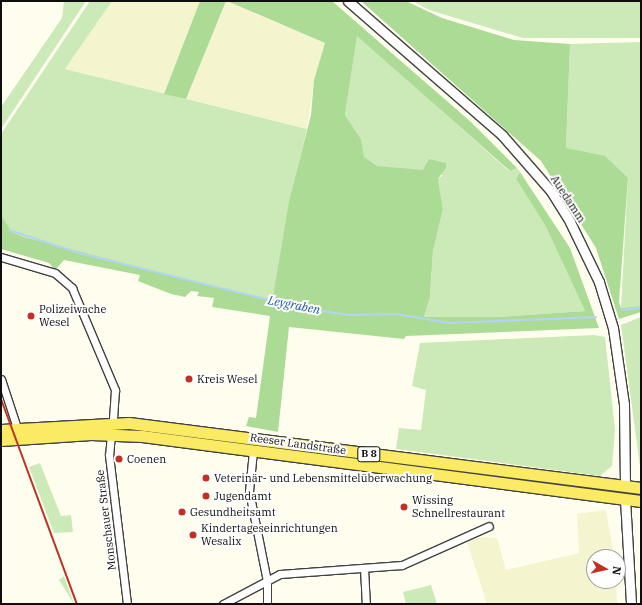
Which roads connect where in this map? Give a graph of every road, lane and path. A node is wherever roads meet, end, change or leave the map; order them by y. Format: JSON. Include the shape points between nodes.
{"nodes":[{"id":1,"x":348,"y":1,"type":"edge"},
{"id":2,"x":1,"y":257,"type":"edge"},
{"id":3,"x":1,"y":379,"type":"edge"},
{"id":4,"x":113,"y":422,"type":"junction"},
{"id":5,"x":17,"y":428,"type":"junction"},
{"id":6,"x":1,"y":430,"type":"edge"},
{"id":7,"x":111,"y":434,"type":"junction"},
{"id":8,"x":20,"y":439,"type":"junction"},
{"id":9,"x":1,"y":440,"type":"edge"},
{"id":10,"x":253,"y":451,"type":"junction"},
{"id":11,"x":626,"y":486,"type":"junction"},
{"id":12,"x":641,"y":488,"type":"edge"},
{"id":13,"x":625,"y":498,"type":"junction"},
{"id":14,"x":641,"y":501,"type":"edge"},
{"id":15,"x":489,"y":526,"type":"dead end"},
{"id":16,"x":364,"y":568,"type":"junction"},
{"id":17,"x":267,"y":581,"type":"junction"},
{"id":18,"x":127,"y":604,"type":"edge"},
{"id":19,"x":223,"y":604,"type":"edge"},
{"id":20,"x":267,"y":604,"type":"edge"},
{"id":21,"x":366,"y":604,"type":"edge"},
{"id":22,"x":631,"y":604,"type":"edge"}],
"edges":[{"from":1,"to":11,"type":"street","name":"Auedamm","via":[[502,135],[551,191],[570,222],[599,282],[613,328],[624,404]]},
{"from":2,"to":4,"type":"street","via":[[55,273],[72,288],[115,390]]},
{"from":3,"to":5,"type":"street"},
{"from":4,"to":5,"type":"main road","name":"Reeser Landstraße","number":"B 8"},
{"from":4,"to":7,"type":"main road"},
{"from":4,"to":11,"type":"main road","name":"Reeser Landstraße","number":"B 8"},
{"from":5,"to":6,"type":"main road","name":"Reeser Landstraße","number":"B 8"},
{"from":5,"to":8,"type":"main road"},
{"from":7,"to":8,"type":"main road","name":"Reeser Landstraße","number":"B 8"},
{"from":7,"to":10,"type":"main road","name":"Reeser Landstraße","number":"B 8"},
{"from":7,"to":18,"type":"street","name":"Monschauer Straße","via":[[109,455]]},
{"from":8,"to":9,"type":"main road","name":"Reeser Landstraße","number":"B 8"},
{"from":10,"to":13,"type":"main road","name":"Reeser Landstraße","number":"B 8"},
{"from":10,"to":17,"type":"street","via":[[249,491]]},
{"from":11,"to":12,"type":"main road","name":"Reeser Landstraße","number":"B 8"},
{"from":11,"to":13,"type":"main road"},
{"from":13,"to":14,"type":"main road","name":"Reeser Landstraße","number":"B 8"},
{"from":13,"to":22,"type":"street"},
{"from":15,"to":16,"type":"street","via":[[402,565]]},
{"from":16,"to":17,"type":"street","via":[[280,574]]},
{"from":16,"to":21,"type":"street"},
{"from":17,"to":19,"type":"street"},
{"from":17,"to":20,"type":"street"}]}
